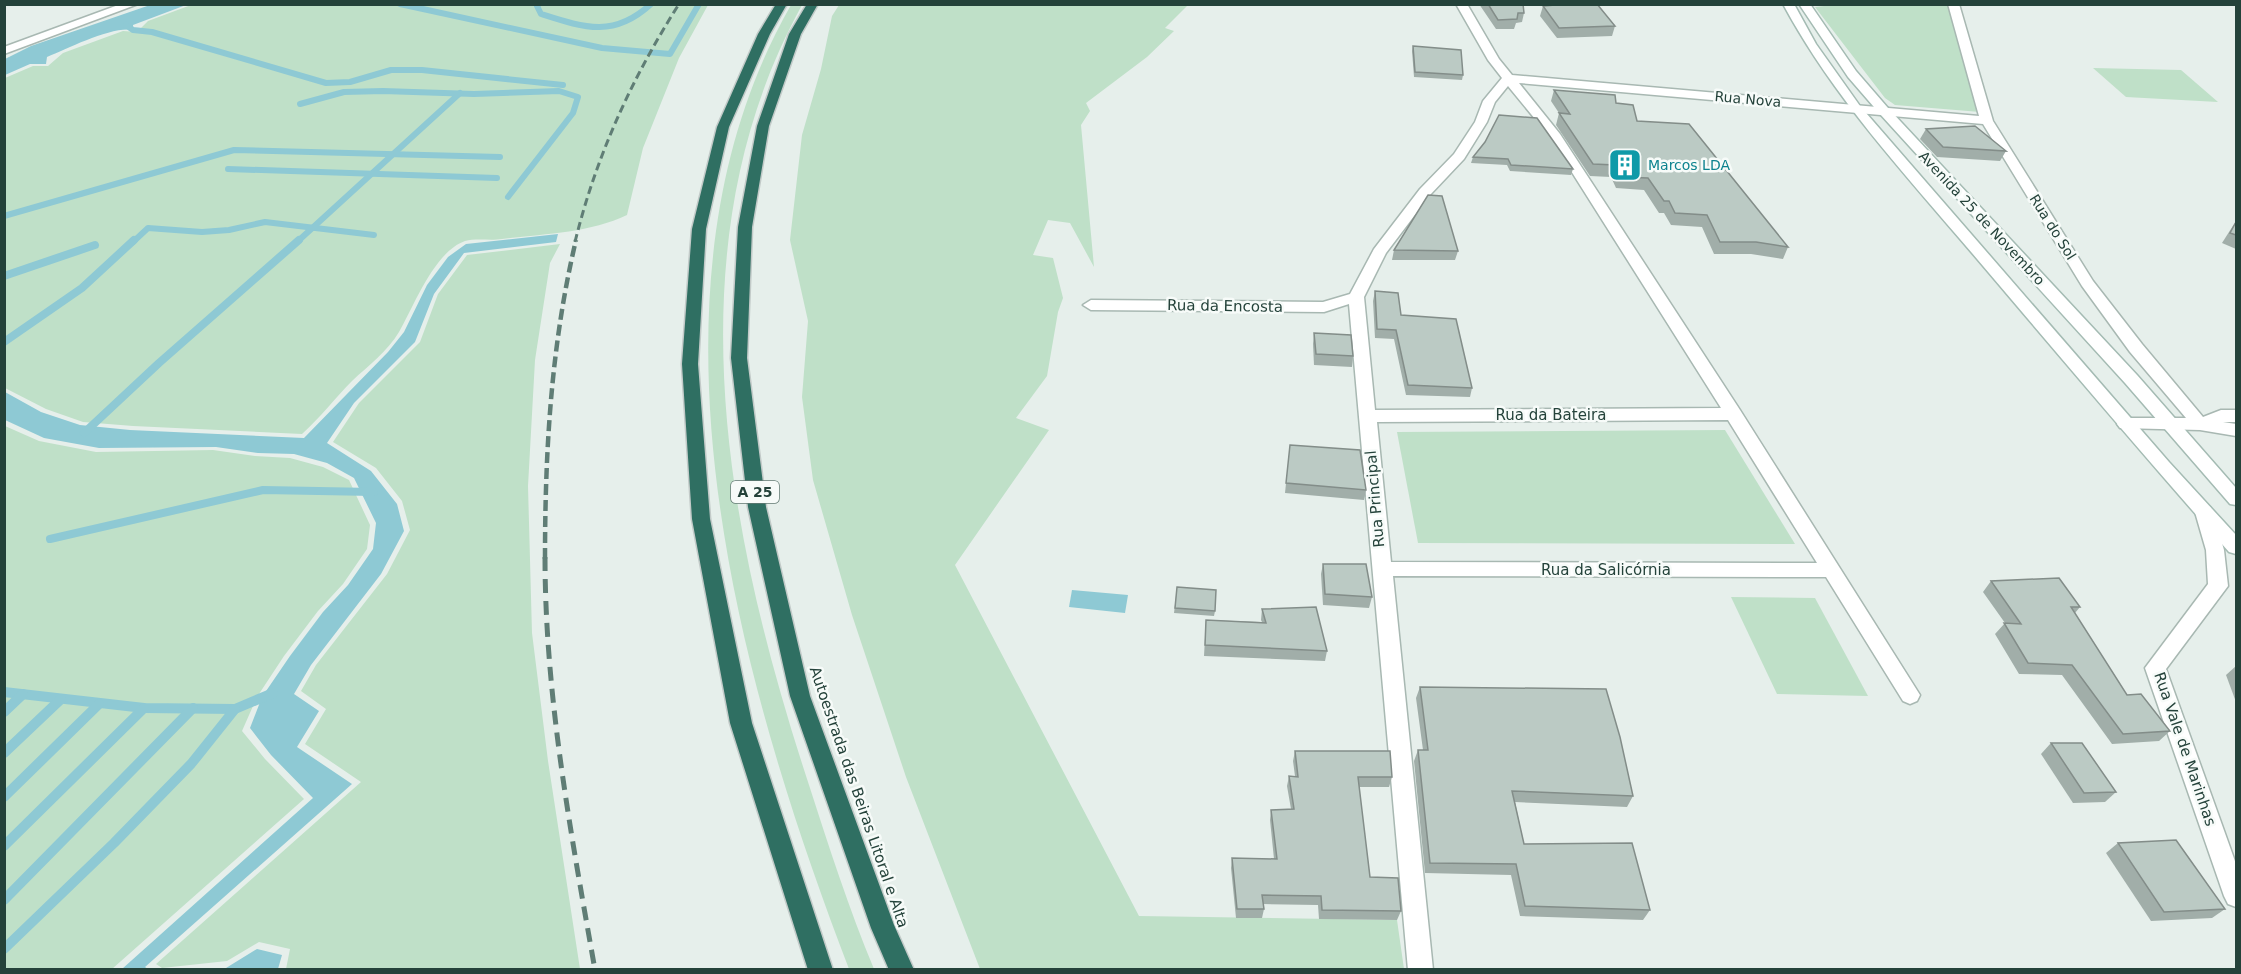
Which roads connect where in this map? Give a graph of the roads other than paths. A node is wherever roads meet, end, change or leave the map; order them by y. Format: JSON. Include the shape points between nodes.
{"nodes":[{"id":1,"x":133,"y":4,"type":"edge"},
{"id":2,"x":782,"y":4,"type":"edge"},
{"id":3,"x":813,"y":4,"type":"edge"},
{"id":4,"x":1461,"y":4,"type":"edge"},
{"id":5,"x":1788,"y":4,"type":"edge"},
{"id":6,"x":1804,"y":4,"type":"edge"},
{"id":7,"x":1953,"y":4,"type":"edge"},
{"id":8,"x":4,"y":51,"type":"edge"},
{"id":9,"x":1508,"y":78,"type":"junction"},
{"id":10,"x":1856,"y":109,"type":"junction"},
{"id":11,"x":1884,"y":111,"type":"junction"},
{"id":12,"x":1988,"y":121,"type":"junction"},
{"id":13,"x":1356,"y":297,"type":"junction"},
{"id":14,"x":1092,"y":305,"type":"dead end"},
{"id":15,"x":1734,"y":414,"type":"junction"},
{"id":16,"x":1367,"y":416,"type":"junction"},
{"id":17,"x":2236,"y":416,"type":"edge"},
{"id":18,"x":2127,"y":424,"type":"junction"},
{"id":19,"x":2169,"y":424,"type":"junction"},
{"id":20,"x":2200,"y":424,"type":"junction"},
{"id":21,"x":2236,"y":430,"type":"edge"},
{"id":22,"x":2236,"y":499,"type":"edge"},
{"id":23,"x":2204,"y":512,"type":"junction"},
{"id":24,"x":2236,"y":547,"type":"edge"},
{"id":25,"x":1381,"y":569,"type":"junction"},
{"id":26,"x":1832,"y":570,"type":"junction"},
{"id":27,"x":1910,"y":695,"type":"dead end"},
{"id":28,"x":2236,"y":896,"type":"edge"},
{"id":29,"x":820,"y":969,"type":"edge"},
{"id":30,"x":902,"y":969,"type":"edge"},
{"id":31,"x":1420,"y":969,"type":"edge"}],
"edges":[{"from":1,"to":8,"type":"street"},
{"from":2,"to":29,"type":"highway","via":[[764,34],[723,127],[699,229],[690,364],[702,519],[741,723]]},
{"from":3,"to":30,"type":"highway","name":"Autoestrada das Beiras Litoral e Alta","number":"A 25","via":[[795,34],[763,126],[745,227],[739,358],[757,507],[800,696],[883,928]]},
{"from":4,"to":9,"type":"street"},
{"from":5,"to":10,"type":"street","name":"Avenida 25 de Novembro","via":[[1810,44]]},
{"from":6,"to":11,"type":"street","name":"Avenida 25 de Novembro","via":[[1852,74]]},
{"from":7,"to":12,"type":"street","name":"Rua do Sol"},
{"from":9,"to":10,"type":"street","name":"Rua Nova"},
{"from":9,"to":13,"type":"street","via":[[1489,101],[1481,122],[1459,156],[1425,192],[1379,252]]},
{"from":9,"to":15,"type":"street","via":[[1554,134]]},
{"from":10,"to":11,"type":"street","name":"Rua Nova"},
{"from":10,"to":18,"type":"street","name":"Avenida 25 de Novembro"},
{"from":11,"to":12,"type":"street","name":"Rua Nova"},
{"from":11,"to":19,"type":"street","name":"Avenida 25 de Novembro"},
{"from":12,"to":20,"type":"street","name":"Rua do Sol","via":[[2088,283]]},
{"from":13,"to":14,"type":"street","name":"Rua da Encosta","via":[[1324,307]]},
{"from":13,"to":16,"type":"street","name":"Rua Principal"},
{"from":15,"to":16,"type":"street","name":"Rua da Bateira"},
{"from":15,"to":26,"type":"street"},
{"from":16,"to":25,"type":"street","name":"Rua Principal"},
{"from":17,"to":20,"type":"street","via":[[2221,416]]},
{"from":18,"to":19,"type":"street"},
{"from":18,"to":23,"type":"street","name":"Avenida 25 de Novembro"},
{"from":19,"to":20,"type":"street"},
{"from":19,"to":22,"type":"street","name":"Avenida 25 de Novembro"},
{"from":20,"to":21,"type":"street"},
{"from":23,"to":24,"type":"street","name":"Avenida 25 de Novembro"},
{"from":23,"to":28,"type":"street","name":"Rua Vale de Marinhas","via":[[2215,550],[2218,586],[2155,668]]},
{"from":25,"to":26,"type":"street","name":"Rua da Salicórnia"},
{"from":25,"to":31,"type":"street","name":"Rua Principal"},
{"from":26,"to":27,"type":"street"}]}
